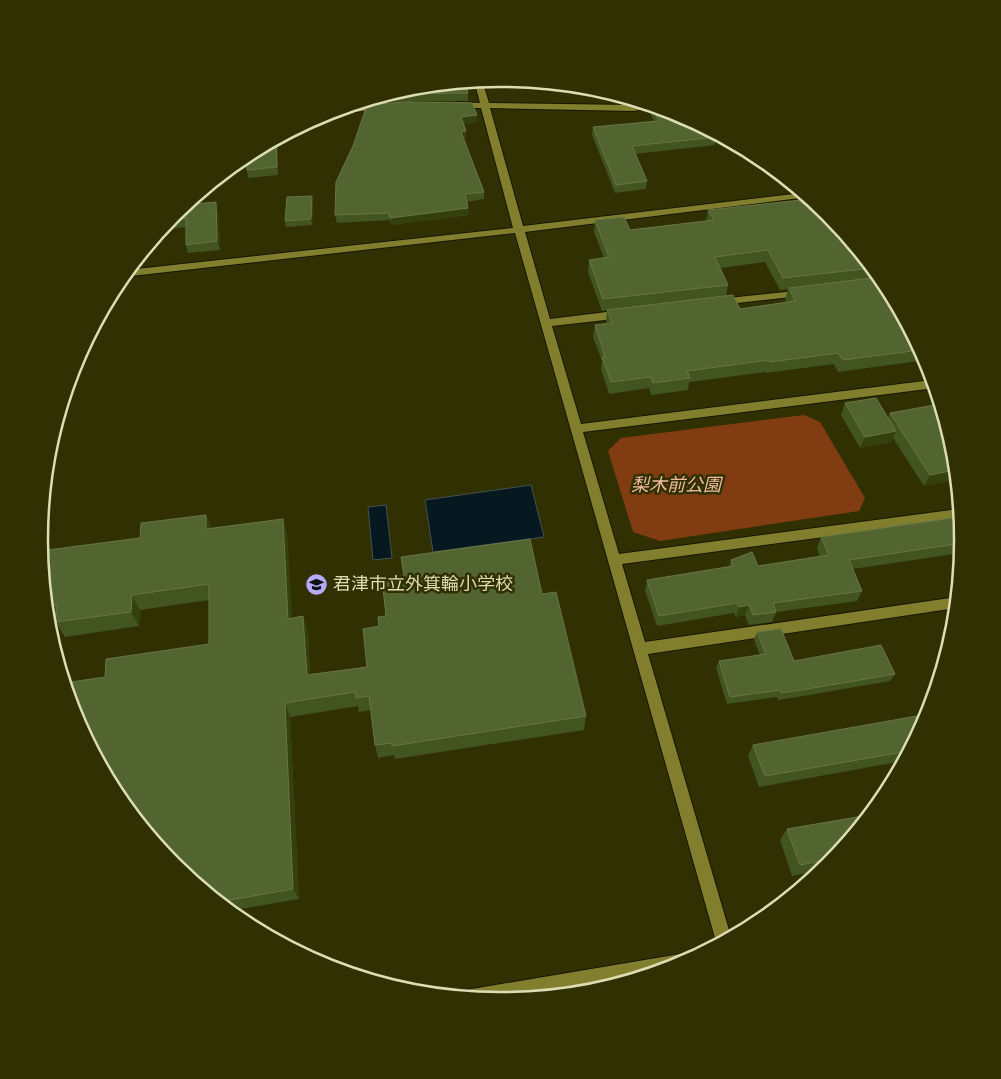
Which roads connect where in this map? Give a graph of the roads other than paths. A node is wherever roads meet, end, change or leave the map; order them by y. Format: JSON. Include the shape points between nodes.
{"nodes":[{"id":1,"x":480,"y":87,"type":"edge"},
{"id":2,"x":450,"y":105,"type":"edge"},
{"id":3,"x":395,"y":106,"type":"edge"},
{"id":4,"x":486,"y":106,"type":"junction"},
{"id":5,"x":633,"y":108,"type":"edge"},
{"id":6,"x":363,"y":109,"type":"edge"},
{"id":7,"x":796,"y":196,"type":"edge"},
{"id":8,"x":519,"y":230,"type":"junction"},
{"id":9,"x":135,"y":273,"type":"edge"},
{"id":10,"x":817,"y":291,"type":"edge"},
{"id":11,"x":710,"y":304,"type":"edge"},
{"id":12,"x":633,"y":312,"type":"edge"},
{"id":13,"x":546,"y":322,"type":"junction"},
{"id":14,"x":926,"y":385,"type":"edge"},
{"id":15,"x":576,"y":428,"type":"junction"},
{"id":16,"x":953,"y":515,"type":"edge"},
{"id":17,"x":614,"y":560,"type":"junction"},
{"id":18,"x":949,"y":603,"type":"edge"},
{"id":19,"x":640,"y":649,"type":"junction"},
{"id":20,"x":722,"y":935,"type":"edge"},
{"id":21,"x":647,"y":967,"type":"edge"},
{"id":22,"x":502,"y":992,"type":"edge"}],
"edges":[{"from":1,"to":4,"type":"street"},
{"from":2,"to":4,"type":"street"},
{"from":3,"to":6,"type":"street"},
{"from":4,"to":5,"type":"street"},
{"from":4,"to":8,"type":"street"},
{"from":7,"to":8,"type":"street"},
{"from":8,"to":9,"type":"street"},
{"from":8,"to":13,"type":"street"},
{"from":10,"to":11,"type":"street"},
{"from":12,"to":13,"type":"street"},
{"from":13,"to":15,"type":"street"},
{"from":14,"to":15,"type":"street"},
{"from":15,"to":17,"type":"street"},
{"from":16,"to":17,"type":"street"},
{"from":17,"to":19,"type":"street"},
{"from":18,"to":19,"type":"street"},
{"from":19,"to":20,"type":"street"},
{"from":21,"to":22,"type":"street"}]}
